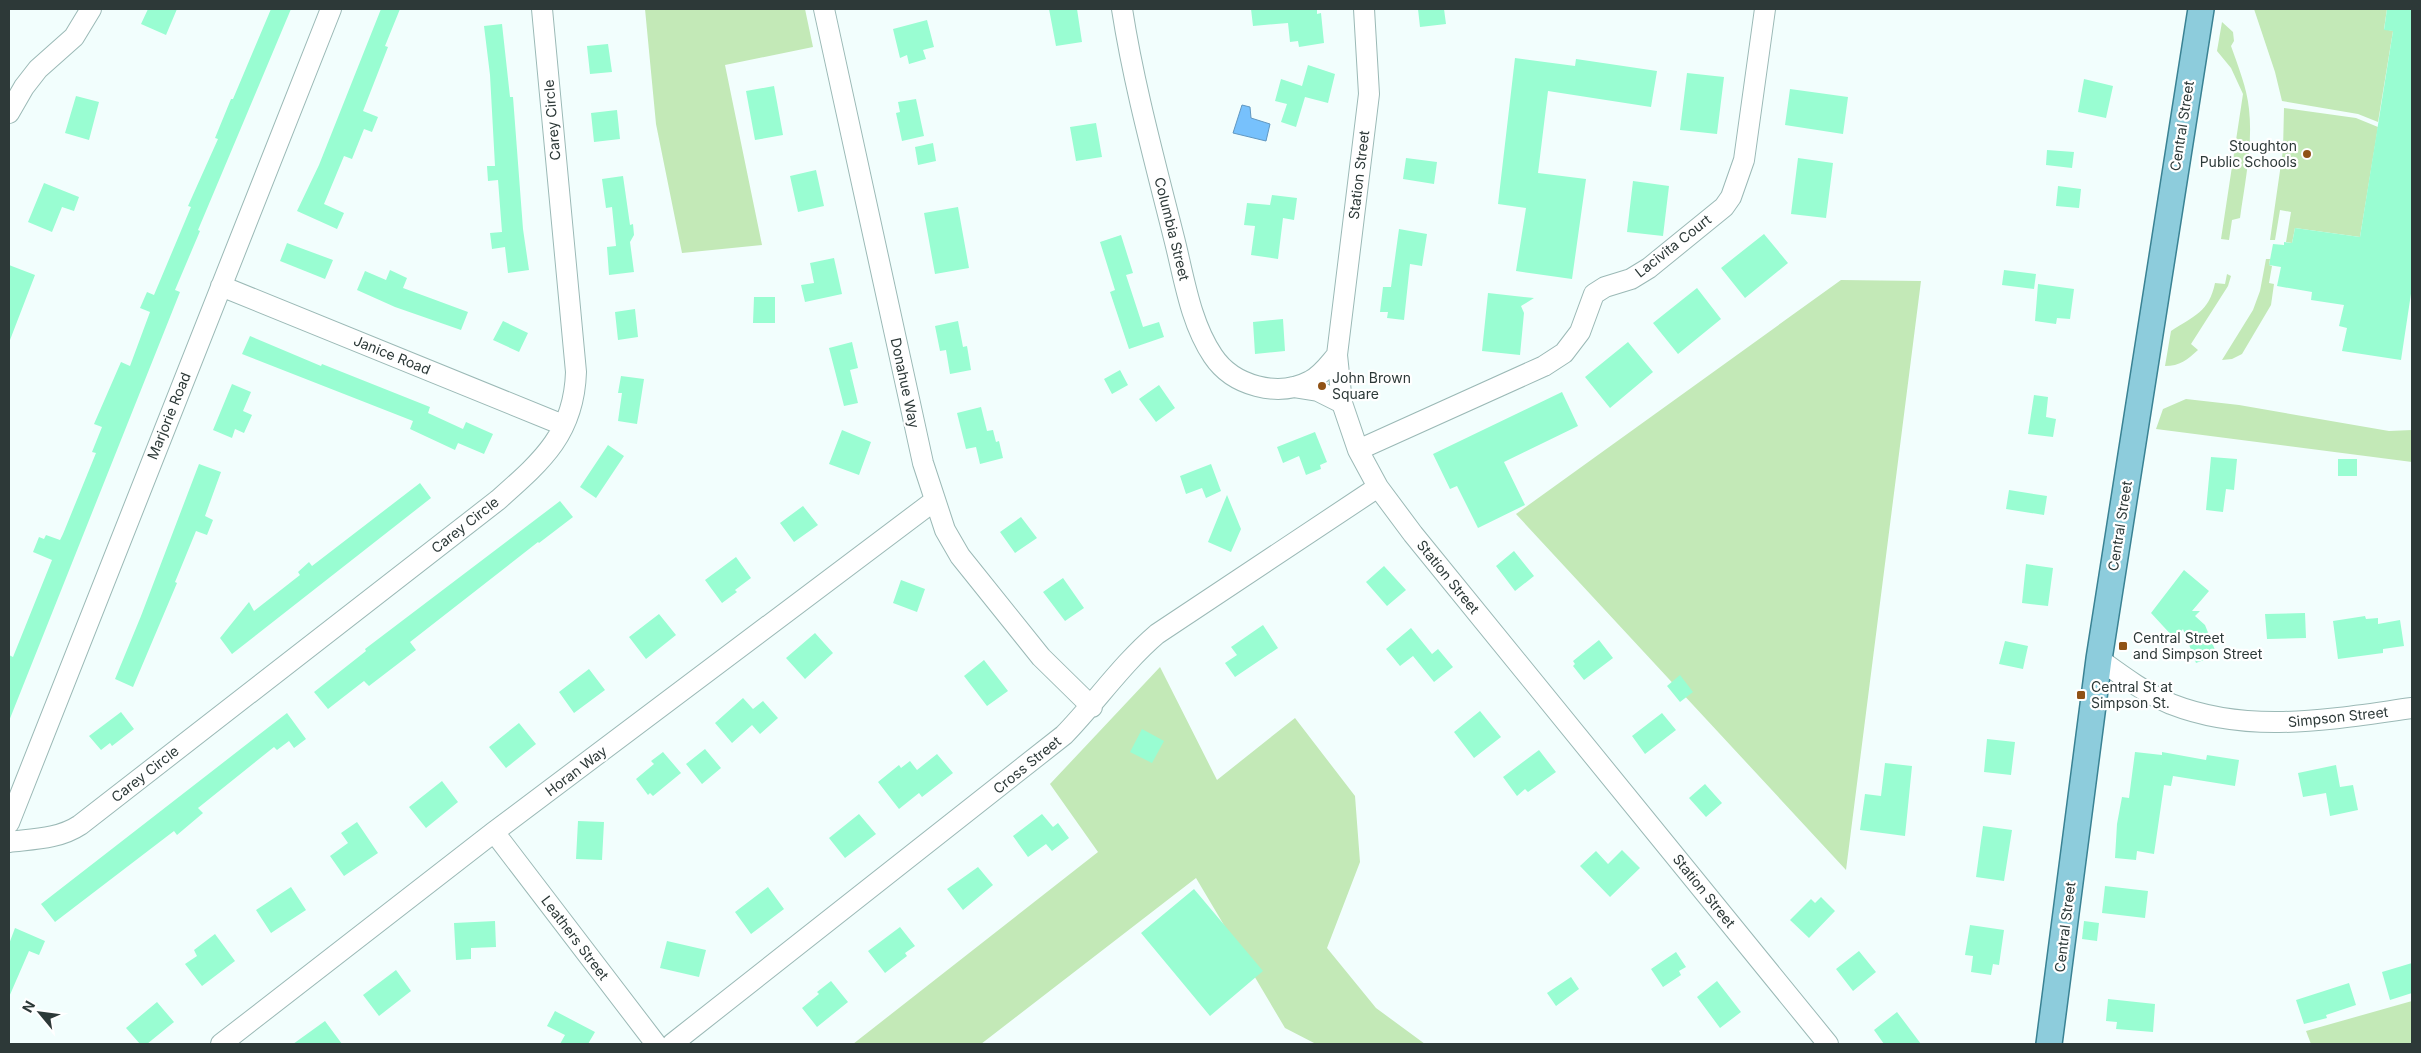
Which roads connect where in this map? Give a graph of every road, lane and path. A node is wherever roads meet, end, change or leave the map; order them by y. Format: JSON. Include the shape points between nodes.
{"nodes":[{"id":1,"x":91,"y":9,"type":"edge"},
{"id":2,"x":331,"y":9,"type":"edge"},
{"id":3,"x":542,"y":9,"type":"edge"},
{"id":4,"x":824,"y":9,"type":"edge"},
{"id":5,"x":1122,"y":9,"type":"edge"},
{"id":6,"x":1364,"y":9,"type":"edge"},
{"id":7,"x":1765,"y":9,"type":"edge"},
{"id":8,"x":2201,"y":9,"type":"edge"},
{"id":9,"x":9,"y":113,"type":"edge"},
{"id":10,"x":221,"y":286,"type":"junction"},
{"id":11,"x":1337,"y":355,"type":"junction"},
{"id":12,"x":1293,"y":388,"type":"junction"},
{"id":13,"x":1342,"y":403,"type":"junction"},
{"id":14,"x":563,"y":425,"type":"junction"},
{"id":15,"x":1358,"y":450,"type":"junction"},
{"id":16,"x":1378,"y":487,"type":"junction"},
{"id":17,"x":934,"y":501,"type":"junction"},
{"id":18,"x":2099,"y":659,"type":"junction"},
{"id":19,"x":1092,"y":707,"type":"junction"},
{"id":20,"x":2412,"y":708,"type":"edge"},
{"id":21,"x":9,"y":823,"type":"edge"},
{"id":22,"x":494,"y":832,"type":"junction"},
{"id":23,"x":9,"y":842,"type":"edge"},
{"id":24,"x":221,"y":1044,"type":"edge"},
{"id":25,"x":656,"y":1044,"type":"edge"},
{"id":26,"x":672,"y":1044,"type":"edge"},
{"id":27,"x":1828,"y":1044,"type":"edge"},
{"id":28,"x":2049,"y":1044,"type":"edge"}],
"edges":[{"from":1,"to":9,"type":"street","via":[[74,37],[38,69]]},
{"from":2,"to":10,"type":"street","name":"Marjorie Road"},
{"from":3,"to":14,"type":"street","name":"Carey Circle","via":[[576,372],[570,411]]},
{"from":4,"to":17,"type":"street","name":"Donahue Way"},
{"from":5,"to":12,"type":"street","name":"Columbia Street","via":[[1129,54],[1186,286],[1205,342],[1222,368],[1236,379],[1251,385]]},
{"from":6,"to":11,"type":"street","name":"Station Street","via":[[1369,94]]},
{"from":7,"to":15,"type":"street","name":"Lacivita Court","via":[[1744,160],[1736,187],[1724,206],[1649,268],[1631,279],[1605,286],[1594,294],[1580,332],[1564,353],[1544,366]]},
{"from":8,"to":18,"type":"main road","name":"Central Street"},
{"from":10,"to":14,"type":"street","name":"Janice Road"},
{"from":10,"to":21,"type":"street","name":"Marjorie Road"},
{"from":11,"to":12,"type":"street","name":"Columbia Street","via":[[1319,376]]},
{"from":11,"to":13,"type":"street","name":"Station Street"},
{"from":12,"to":13,"type":"street","name":"Columbia Street","via":[[1318,391]]},
{"from":13,"to":15,"type":"street","name":"Station Street"},
{"from":14,"to":23,"type":"street","name":"Carey Circle","via":[[554,445],[539,464],[498,500],[80,825],[59,836]]},
{"from":15,"to":16,"type":"street","name":"Station Street"},
{"from":16,"to":19,"type":"street","name":"Cross Street","via":[[1157,634],[1134,654]]},
{"from":16,"to":27,"type":"street","name":"Station Street"},
{"from":17,"to":19,"type":"street","name":"Donahue Way","via":[[960,556],[1041,657]]},
{"from":17,"to":22,"type":"street","name":"Horan Way"},
{"from":18,"to":20,"type":"street","name":"Simpson Street","via":[[2170,703],[2211,717],[2301,723]]},
{"from":18,"to":28,"type":"main road","name":"Central Street"},
{"from":19,"to":26,"type":"street","name":"Cross Street","via":[[1034,760]]},
{"from":22,"to":24,"type":"street","name":"Horan Way"},
{"from":22,"to":25,"type":"street","name":"Leathers Street"}]}
